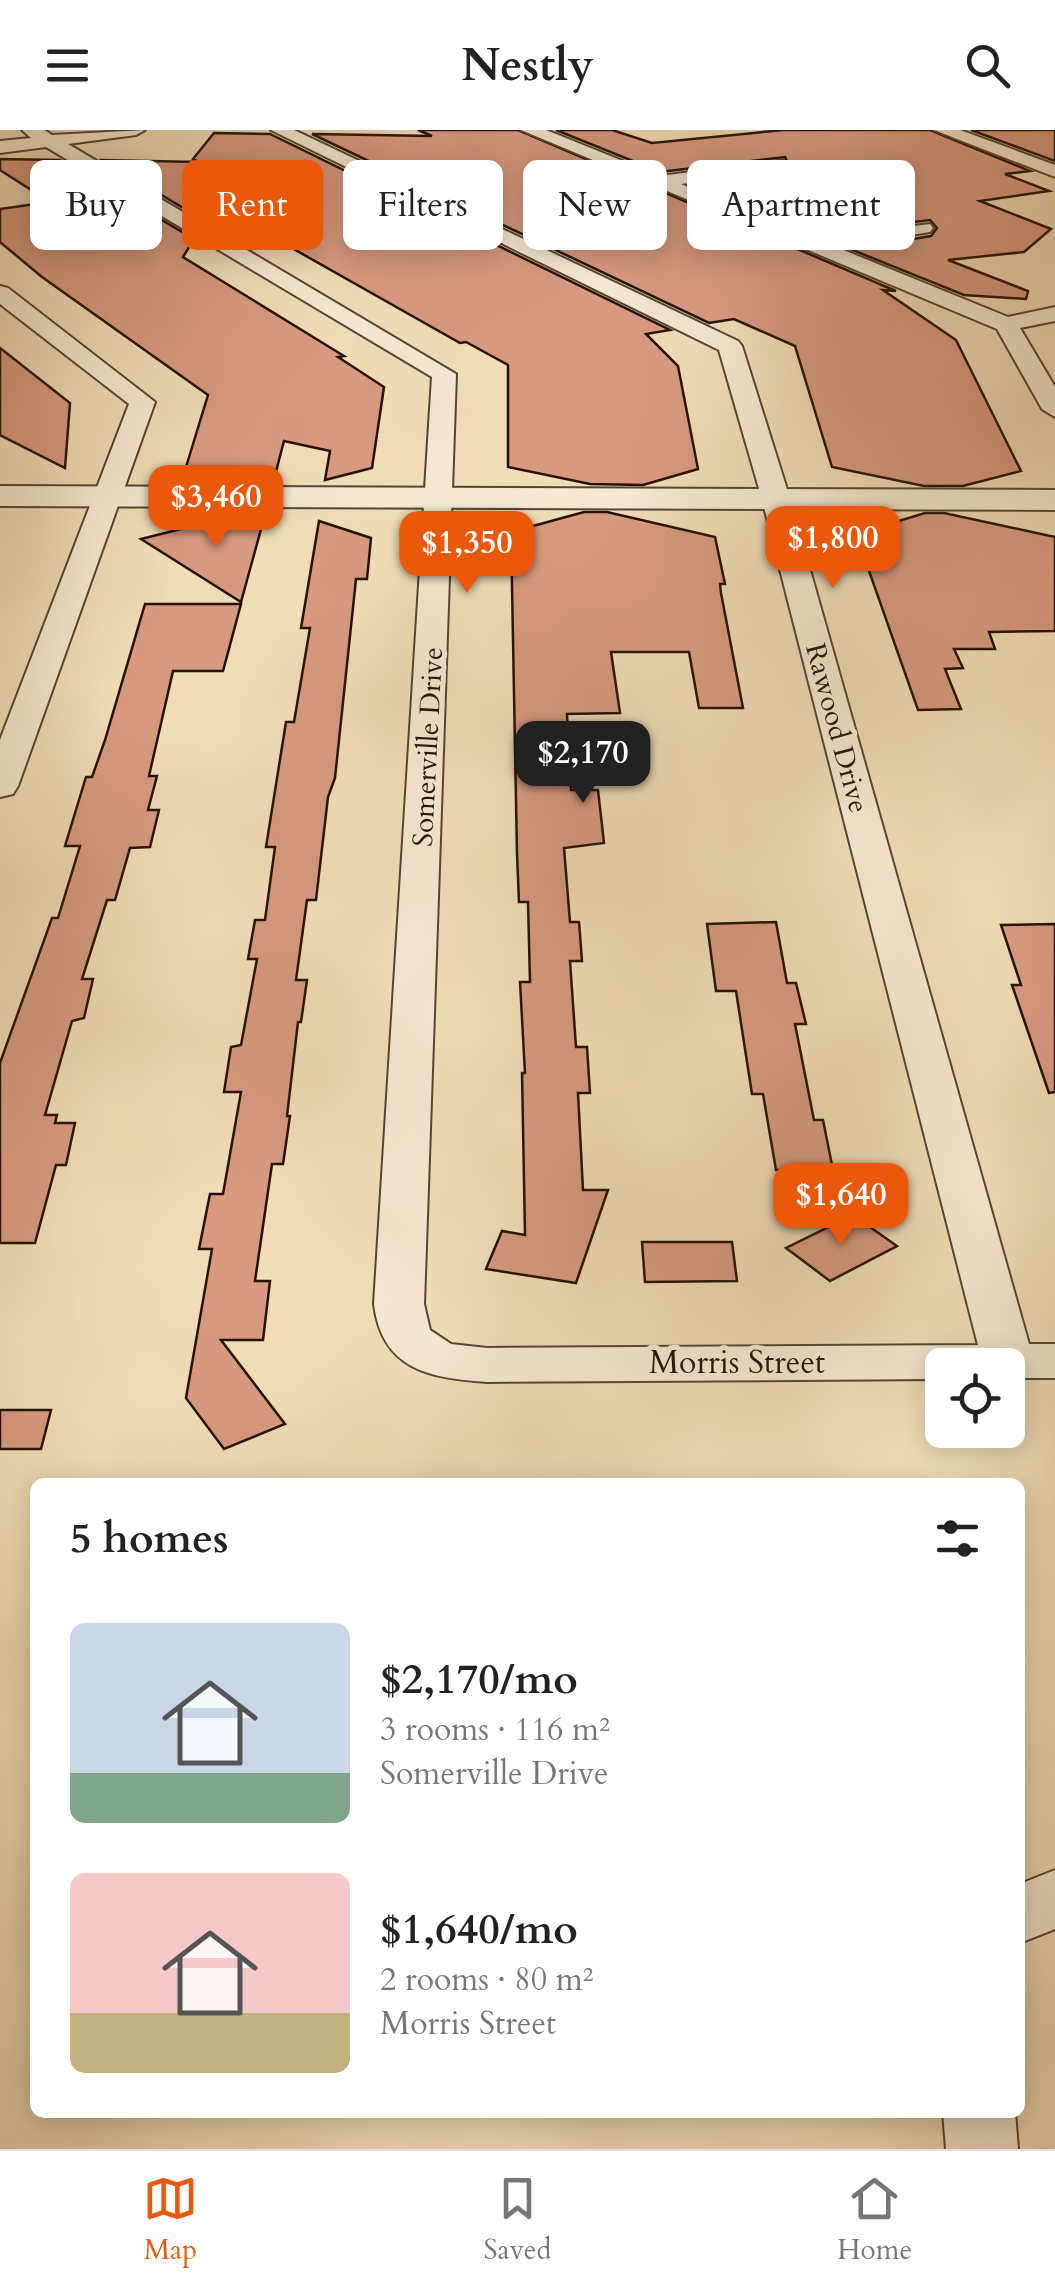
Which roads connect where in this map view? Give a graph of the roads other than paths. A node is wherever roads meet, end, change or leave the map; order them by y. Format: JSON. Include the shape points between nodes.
{"nodes":[{"id":1,"x":136,"y":130,"type":"edge"},
{"id":2,"x":280,"y":130,"type":"edge"},
{"id":3,"x":530,"y":130,"type":"edge"},
{"id":4,"x":943,"y":130,"type":"edge"},
{"id":5,"x":40,"y":135,"type":"edge"},
{"id":6,"x":0,"y":147,"type":"edge"},
{"id":7,"x":603,"y":160,"type":"edge"},
{"id":8,"x":1055,"y":171,"type":"edge"},
{"id":9,"x":924,"y":228,"type":"dead end"},
{"id":10,"x":915,"y":229,"type":"edge"},
{"id":11,"x":825,"y":250,"type":"edge"},
{"id":12,"x":0,"y":293,"type":"edge"},
{"id":13,"x":1055,"y":314,"type":"edge"},
{"id":14,"x":1006,"y":324,"type":"junction"},
{"id":15,"x":1055,"y":409,"type":"edge"},
{"id":16,"x":0,"y":496,"type":"edge"},
{"id":17,"x":109,"y":496,"type":"junction"},
{"id":18,"x":441,"y":498,"type":"junction"},
{"id":19,"x":776,"y":500,"type":"junction"},
{"id":20,"x":1055,"y":500,"type":"edge"},
{"id":21,"x":0,"y":786,"type":"edge"},
{"id":22,"x":421,"y":1350,"type":"joint"},
{"id":23,"x":1032,"y":1361,"type":"edge"},
{"id":24,"x":1055,"y":1898,"type":"edge"},
{"id":25,"x":1025,"y":1913,"type":"edge"},
{"id":26,"x":979,"y":2118,"type":"edge"},
{"id":27,"x":982,"y":2149,"type":"edge"}],
"edges":[{"from":1,"to":5,"type":"street"},
{"from":2,"to":19,"type":"street","name":"Rawood Drive","via":[[730,346]]},
{"from":3,"to":7,"type":"street"},
{"from":4,"to":8,"type":"street"},
{"from":5,"to":6,"type":"street"},
{"from":5,"to":18,"type":"street","name":"Somerville Drive","via":[[444,374]]},
{"from":9,"to":10,"type":"street"},
{"from":11,"to":14,"type":"street"},
{"from":12,"to":17,"type":"street","via":[[142,402]]},
{"from":13,"to":14,"type":"street"},
{"from":14,"to":15,"type":"street"},
{"from":16,"to":17,"type":"street"},
{"from":17,"to":18,"type":"street"},
{"from":17,"to":21,"type":"street"},
{"from":18,"to":19,"type":"street"},
{"from":18,"to":22,"type":"street","name":"Somerville Drive","via":[[399,1304],[400,1326]]},
{"from":19,"to":20,"type":"street"},
{"from":19,"to":23,"type":"street","name":"Rawood Drive"},
{"from":22,"to":23,"type":"street","name":"Morris Street","via":[[487,1364]]},
{"from":24,"to":25,"type":"street"},
{"from":26,"to":27,"type":"street"}]}
